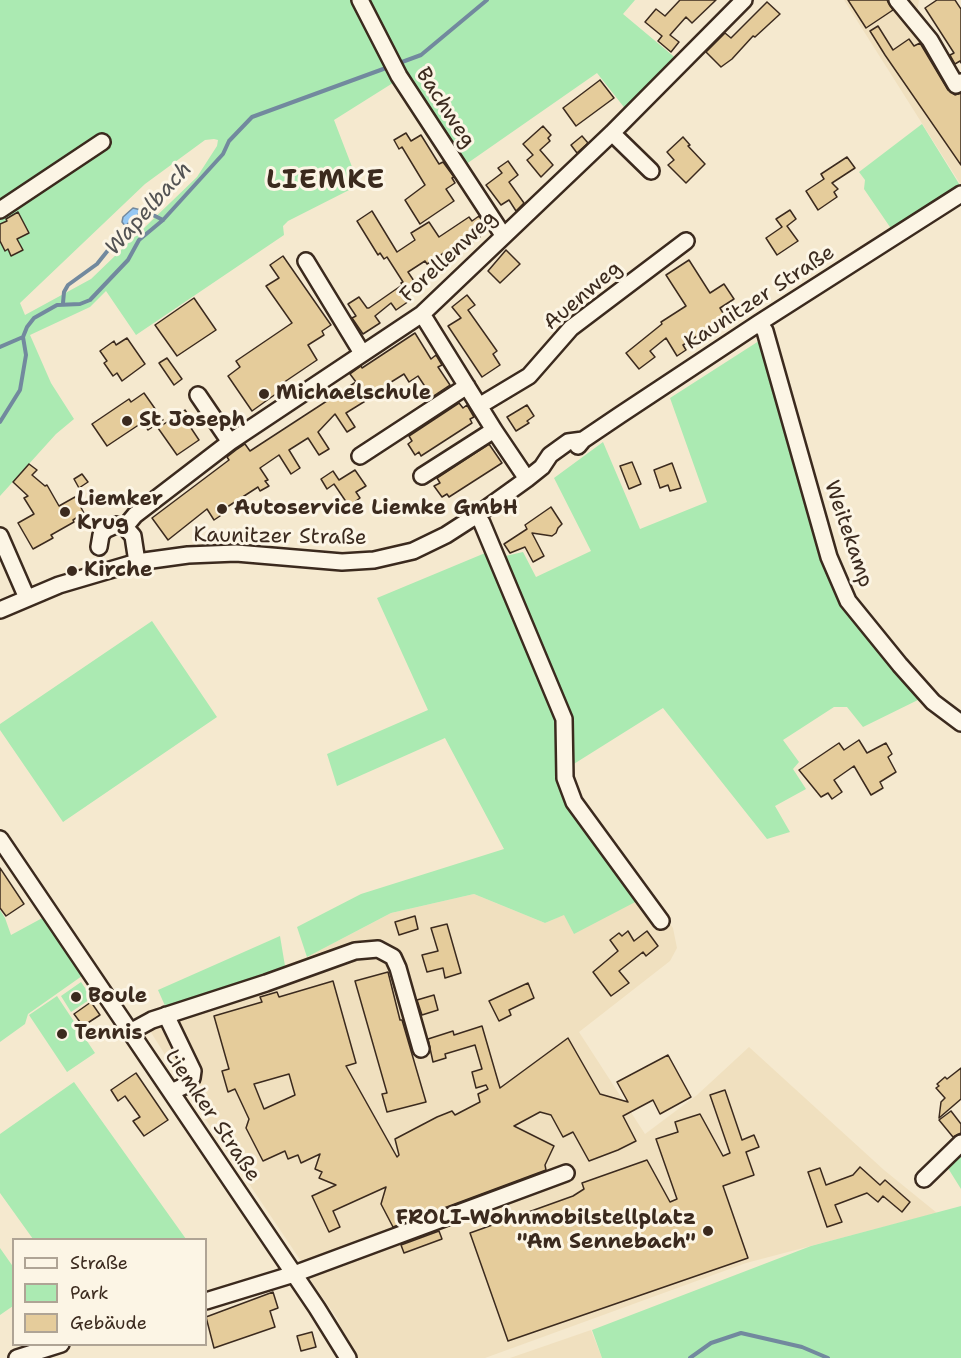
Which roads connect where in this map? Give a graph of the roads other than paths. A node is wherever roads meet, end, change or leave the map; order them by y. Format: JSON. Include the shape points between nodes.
{"nodes":[{"id":1,"x":360,"y":0,"type":"edge"},
{"id":2,"x":744,"y":0,"type":"edge"},
{"id":3,"x":897,"y":0,"type":"edge"},
{"id":4,"x":961,"y":82,"type":"edge"},
{"id":5,"x":612,"y":133,"type":"junction"},
{"id":6,"x":102,"y":142,"type":"dead end"},
{"id":7,"x":651,"y":171,"type":"dead end"},
{"id":8,"x":961,"y":194,"type":"edge"},
{"id":9,"x":0,"y":210,"type":"edge"},
{"id":10,"x":503,"y":235,"type":"junction"},
{"id":11,"x":686,"y":241,"type":"dead end"},
{"id":12,"x":306,"y":261,"type":"dead end"},
{"id":13,"x":422,"y":314,"type":"junction"},
{"id":14,"x":759,"y":323,"type":"junction"},
{"id":15,"x":362,"y":353,"type":"junction"},
{"id":16,"x":467,"y":386,"type":"junction"},
{"id":17,"x":198,"y":395,"type":"dead end"},
{"id":18,"x":479,"y":406,"type":"junction"},
{"id":19,"x":494,"y":430,"type":"junction"},
{"id":20,"x":230,"y":442,"type":"junction"},
{"id":21,"x":360,"y":456,"type":"dead end"},
{"id":22,"x":422,"y":476,"type":"dead end"},
{"id":23,"x":527,"y":479,"type":"junction"},
{"id":24,"x":477,"y":515,"type":"junction"},
{"id":25,"x":125,"y":527,"type":"junction"},
{"id":26,"x":0,"y":536,"type":"edge"},
{"id":27,"x":99,"y":547,"type":"dead end"},
{"id":28,"x":137,"y":562,"type":"junction"},
{"id":29,"x":27,"y":598,"type":"junction"},
{"id":30,"x":0,"y":610,"type":"edge"},
{"id":31,"x":961,"y":723,"type":"edge"},
{"id":32,"x":0,"y":838,"type":"edge"},
{"id":33,"x":661,"y":921,"type":"dead end"},
{"id":34,"x":166,"y":1015,"type":"junction"},
{"id":35,"x":130,"y":1032,"type":"junction"},
{"id":36,"x":421,"y":1049,"type":"dead end"},
{"id":37,"x":171,"y":1092,"type":"junction"},
{"id":38,"x":961,"y":1143,"type":"edge"},
{"id":39,"x":566,"y":1173,"type":"dead end"},
{"id":40,"x":924,"y":1179,"type":"dead end"},
{"id":41,"x":294,"y":1274,"type":"junction"},
{"id":42,"x":207,"y":1301,"type":"edge"},
{"id":43,"x":55,"y":1346,"type":"edge"},
{"id":44,"x":17,"y":1358,"type":"edge"},
{"id":45,"x":348,"y":1358,"type":"edge"}],
"edges":[{"from":1,"to":10,"type":"street","name":"Bachweg","via":[[399,76]]},
{"from":2,"to":5,"type":"street","name":"Forellenweg"},
{"from":3,"to":4,"type":"street","via":[[930,40],[956,85]]},
{"from":5,"to":7,"type":"street"},
{"from":5,"to":10,"type":"street","name":"Forellenweg"},
{"from":6,"to":9,"type":"street"},
{"from":8,"to":14,"type":"street","name":"Kaunitzer Straße"},
{"from":10,"to":13,"type":"street","name":"Forellenweg"},
{"from":11,"to":18,"type":"street","name":"Auenweg","via":[[571,328],[529,376]]},
{"from":12,"to":15,"type":"street"},
{"from":13,"to":15,"type":"street","name":"Forellenweg"},
{"from":13,"to":16,"type":"street"},
{"from":14,"to":23,"type":"street","name":"Kaunitzer Straße","via":[[583,440],[555,464],[542,467]]},
{"from":14,"to":31,"type":"street","name":"Weitekamp","via":[[765,331],[829,556],[848,601],[933,702]]},
{"from":15,"to":20,"type":"street","name":"Forellenweg"},
{"from":16,"to":18,"type":"street"},
{"from":16,"to":21,"type":"street"},
{"from":17,"to":20,"type":"street"},
{"from":18,"to":19,"type":"street"},
{"from":19,"to":22,"type":"street"},
{"from":19,"to":23,"type":"street"},
{"from":20,"to":25,"type":"street","name":"Forellenweg","via":[[135,515]]},
{"from":23,"to":24,"type":"street","name":"Kaunitzer Straße"},
{"from":24,"to":28,"type":"street","name":"Kaunitzer Straße","via":[[446,536],[414,550],[374,560],[342,562],[236,553]]},
{"from":24,"to":33,"type":"street","via":[[564,719],[565,778],[574,802]]},
{"from":25,"to":27,"type":"street","via":[[116,525],[105,530]]},
{"from":25,"to":28,"type":"street","via":[[134,536]]},
{"from":26,"to":29,"type":"street"},
{"from":28,"to":29,"type":"street","name":"Kaunitzer Straße"},
{"from":29,"to":30,"type":"street","name":"Kaunitzer Straße"},
{"from":32,"to":35,"type":"street","name":"Liemker Straße"},
{"from":34,"to":35,"type":"street"},
{"from":34,"to":36,"type":"street","via":[[355,951],[378,949],[393,957],[398,968]]},
{"from":34,"to":37,"type":"street","via":[[193,1071],[192,1078]]},
{"from":35,"to":37,"type":"street","name":"Liemker Straße"},
{"from":37,"to":41,"type":"street","name":"Liemker Straße"},
{"from":38,"to":40,"type":"street"},
{"from":39,"to":41,"type":"street"},
{"from":41,"to":42,"type":"street"},
{"from":41,"to":45,"type":"street","name":"Liemker Straße"},
{"from":43,"to":44,"type":"street"}]}
